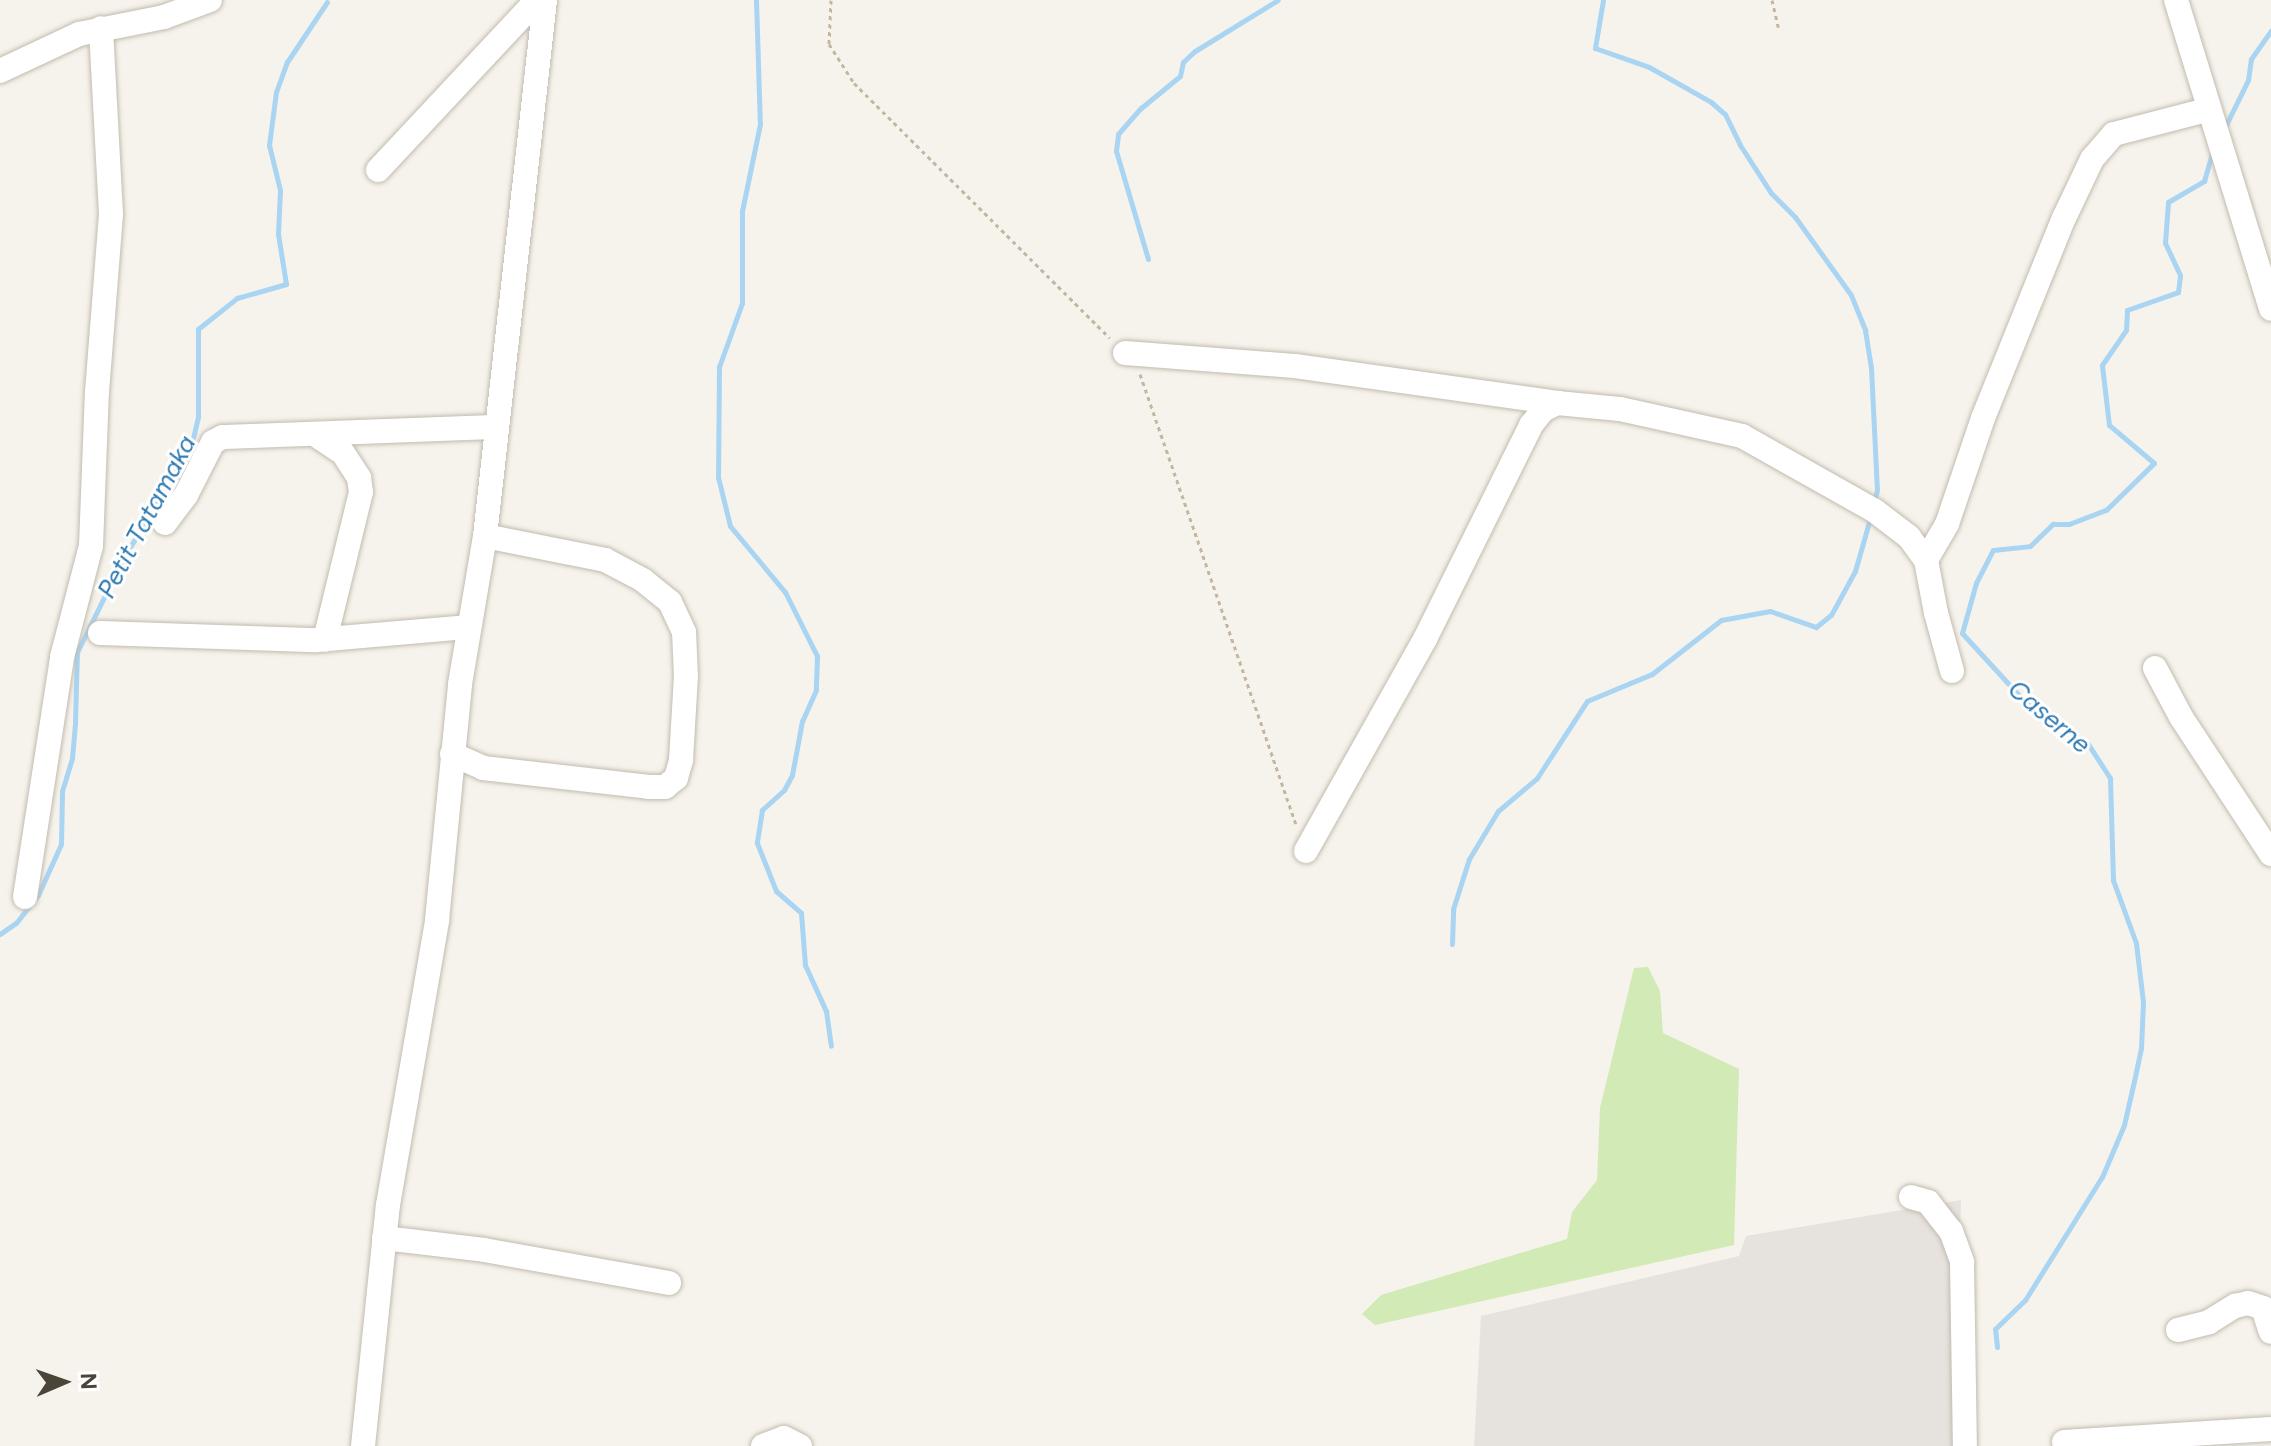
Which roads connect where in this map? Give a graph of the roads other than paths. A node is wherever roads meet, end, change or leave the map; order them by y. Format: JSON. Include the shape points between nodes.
{"nodes":[{"id":1,"x":210,"y":0,"type":"edge"},
{"id":2,"x":537,"y":0,"type":"edge"},
{"id":3,"x":545,"y":0,"type":"edge"},
{"id":4,"x":2176,"y":0,"type":"edge"},
{"id":5,"x":101,"y":28,"type":"junction"},
{"id":6,"x":0,"y":71,"type":"edge"},
{"id":7,"x":2210,"y":118,"type":"junction"},
{"id":8,"x":378,"y":170,"type":"dead end"},
{"id":9,"x":2271,"y":309,"type":"edge"},
{"id":10,"x":1125,"y":353,"type":"road end"},
{"id":11,"x":1557,"y":403,"type":"junction"},
{"id":12,"x":495,"y":427,"type":"junction"},
{"id":13,"x":316,"y":435,"type":"junction"},
{"id":14,"x":165,"y":523,"type":"dead end"},
{"id":15,"x":485,"y":536,"type":"junction"},
{"id":16,"x":1926,"y":560,"type":"junction"},
{"id":17,"x":469,"y":627,"type":"junction"},
{"id":18,"x":100,"y":633,"type":"dead end"},
{"id":19,"x":325,"y":640,"type":"junction"},
{"id":20,"x":2155,"y":668,"type":"dead end"},
{"id":21,"x":1952,"y":671,"type":"dead end"},
{"id":22,"x":452,"y":754,"type":"junction"},
{"id":23,"x":1306,"y":851,"type":"road end"},
{"id":24,"x":2271,"y":854,"type":"edge"},
{"id":25,"x":25,"y":897,"type":"dead end"},
{"id":26,"x":1911,"y":1197,"type":"dead end"},
{"id":27,"x":384,"y":1238,"type":"junction"},
{"id":28,"x":669,"y":1283,"type":"dead end"},
{"id":29,"x":2178,"y":1330,"type":"dead end"},
{"id":30,"x":2271,"y":1332,"type":"edge"},
{"id":31,"x":2271,"y":1429,"type":"edge"},
{"id":32,"x":2064,"y":1442,"type":"dead end"},
{"id":33,"x":363,"y":1446,"type":"edge"},
{"id":34,"x":763,"y":1446,"type":"edge"},
{"id":35,"x":800,"y":1446,"type":"edge"},
{"id":36,"x":1965,"y":1446,"type":"edge"}],
"edges":[{"from":1,"to":5,"type":"street","via":[[164,17]]},
{"from":2,"to":8,"type":"street"},
{"from":3,"to":12,"type":"street"},
{"from":4,"to":7,"type":"street"},
{"from":5,"to":6,"type":"street"},
{"from":5,"to":25,"type":"street","via":[[111,214],[91,546],[55,691]]},
{"from":7,"to":9,"type":"street"},
{"from":7,"to":16,"type":"street","via":[[2114,134],[2092,159],[2024,314],[1947,524]]},
{"from":10,"to":11,"type":"street","via":[[1295,366]]},
{"from":11,"to":16,"type":"street","via":[[1620,409],[1742,436],[1875,511],[1909,537]]},
{"from":11,"to":23,"type":"street","via":[[1531,425],[1425,639]]},
{"from":12,"to":13,"type":"street"},
{"from":12,"to":15,"type":"street"},
{"from":13,"to":14,"type":"street","via":[[223,437],[213,442]]},
{"from":13,"to":19,"type":"street","via":[[343,453],[359,478],[361,492]]},
{"from":15,"to":17,"type":"street"},
{"from":15,"to":22,"type":"street","via":[[605,560],[670,602],[684,632],[681,760],[676,778],[665,787],[649,787],[483,768]]},
{"from":16,"to":21,"type":"street"},
{"from":17,"to":19,"type":"street"},
{"from":17,"to":22,"type":"street"},
{"from":18,"to":19,"type":"street"},
{"from":20,"to":24,"type":"street"},
{"from":22,"to":27,"type":"street","via":[[437,920]]},
{"from":26,"to":36,"type":"street","via":[[1928,1202],[1951,1231],[1962,1262]]},
{"from":27,"to":28,"type":"street"},
{"from":27,"to":33,"type":"street"},
{"from":29,"to":30,"type":"street","via":[[2248,1303],[2263,1308]]},
{"from":31,"to":32,"type":"street"},
{"from":34,"to":35,"type":"street","via":[[784,1438]]}]}
